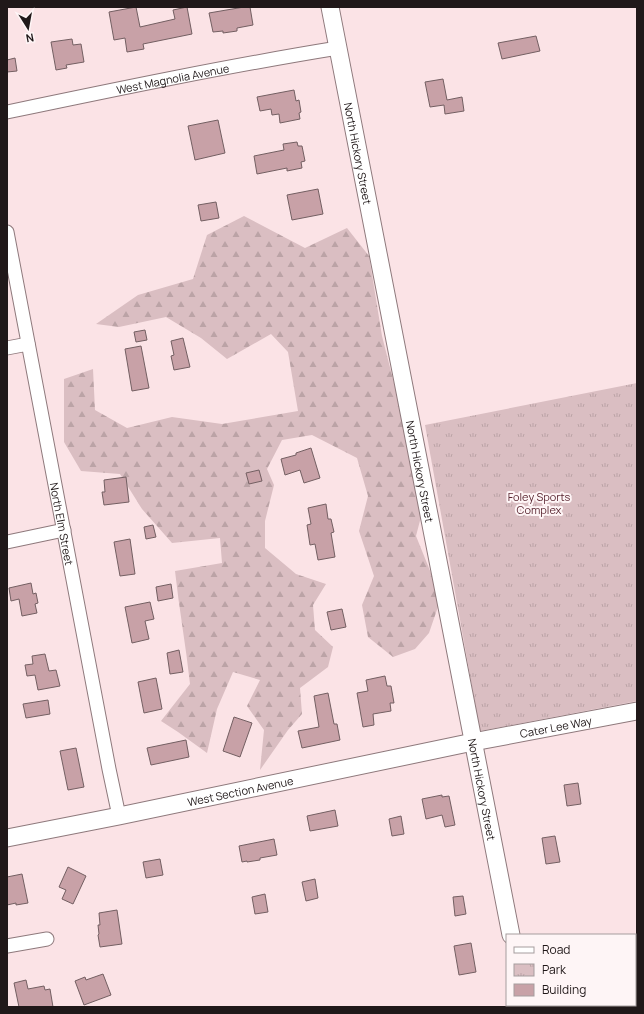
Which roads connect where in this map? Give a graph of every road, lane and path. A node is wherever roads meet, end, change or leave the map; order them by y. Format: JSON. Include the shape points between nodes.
{"nodes":[{"id":1,"x":330,"y":7,"type":"edge"},
{"id":2,"x":338,"y":48,"type":"junction"},
{"id":3,"x":7,"y":112,"type":"edge"},
{"id":4,"x":7,"y":232,"type":"edge"},
{"id":5,"x":28,"y":344,"type":"junction"},
{"id":6,"x":7,"y":348,"type":"edge"},
{"id":7,"x":64,"y":530,"type":"junction"},
{"id":8,"x":7,"y":542,"type":"edge"},
{"id":9,"x":637,"y":711,"type":"edge"},
{"id":10,"x":474,"y":742,"type":"junction"},
{"id":11,"x":119,"y":816,"type":"junction"},
{"id":12,"x":7,"y":838,"type":"edge"},
{"id":13,"x":511,"y":934,"type":"edge"},
{"id":14,"x":47,"y":939,"type":"dead end"},
{"id":15,"x":7,"y":946,"type":"edge"}],
"edges":[{"from":1,"to":2,"type":"street","name":"North Hickory Street"},
{"from":2,"to":3,"type":"street","name":"West Magnolia Avenue"},
{"from":2,"to":10,"type":"street","name":"North Hickory Street"},
{"from":4,"to":5,"type":"street","name":"North Elm Street"},
{"from":5,"to":6,"type":"street"},
{"from":5,"to":7,"type":"street","name":"North Elm Street"},
{"from":7,"to":8,"type":"street"},
{"from":7,"to":11,"type":"street","name":"North Elm Street"},
{"from":9,"to":10,"type":"street","name":"Cater Lee Way"},
{"from":10,"to":11,"type":"street","name":"West Section Avenue"},
{"from":10,"to":13,"type":"street","name":"North Hickory Street"},
{"from":11,"to":12,"type":"street","name":"West Section Avenue"},
{"from":14,"to":15,"type":"street"}]}
